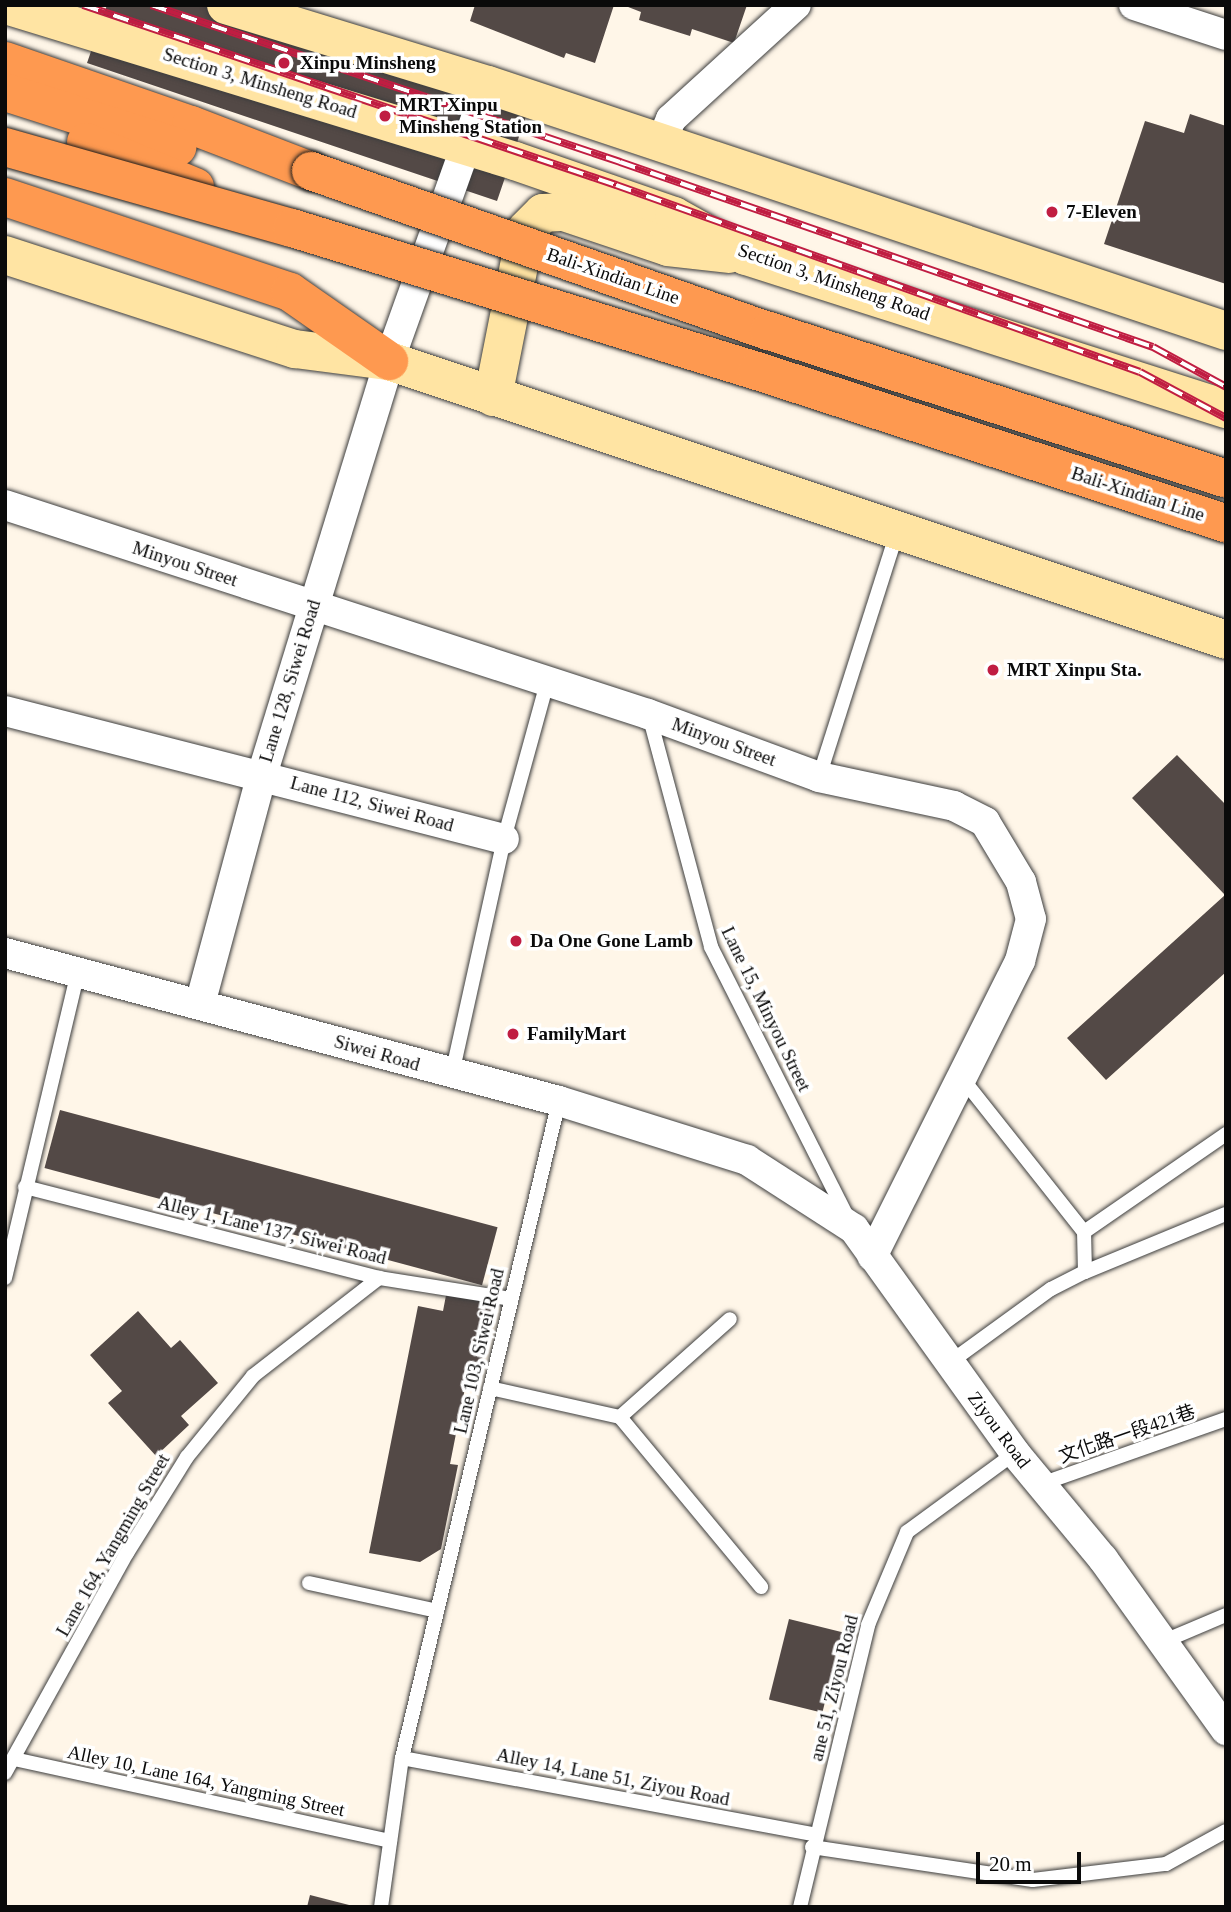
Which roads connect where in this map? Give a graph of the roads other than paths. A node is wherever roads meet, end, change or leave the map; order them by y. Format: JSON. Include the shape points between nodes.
{"nodes":[{"id":1,"x":6,"y":5,"type":"edge"},
{"id":2,"x":226,"y":5,"type":"edge"},
{"id":3,"x":796,"y":5,"type":"edge"},
{"id":4,"x":1134,"y":5,"type":"edge"},
{"id":5,"x":1226,"y":35,"type":"edge"},
{"id":6,"x":5,"y":61,"type":"edge"},
{"id":7,"x":488,"y":85,"type":"junction"},
{"id":8,"x":5,"y":92,"type":"edge"},
{"id":9,"x":5,"y":112,"type":"edge"},
{"id":10,"x":660,"y":145,"type":"junction"},
{"id":11,"x":467,"y":146,"type":"junction"},
{"id":12,"x":5,"y":147,"type":"edge"},
{"id":13,"x":311,"y":171,"type":"junction"},
{"id":14,"x":5,"y":197,"type":"edge"},
{"id":15,"x":292,"y":228,"type":"junction"},
{"id":16,"x":5,"y":255,"type":"edge"},
{"id":17,"x":747,"y":256,"type":"junction"},
{"id":18,"x":1226,"y":331,"type":"edge"},
{"id":19,"x":389,"y":361,"type":"junction"},
{"id":20,"x":493,"y":397,"type":"junction"},
{"id":21,"x":1226,"y":409,"type":"edge"},
{"id":22,"x":1226,"y":479,"type":"edge"},
{"id":23,"x":5,"y":505,"type":"edge"},
{"id":24,"x":1226,"y":523,"type":"edge"},
{"id":25,"x":897,"y":533,"type":"junction"},
{"id":26,"x":313,"y":606,"type":"junction"},
{"id":27,"x":1226,"y":640,"type":"edge"},
{"id":28,"x":547,"y":683,"type":"junction"},
{"id":29,"x":5,"y":711,"type":"edge"},
{"id":30,"x":648,"y":714,"type":"junction"},
{"id":31,"x":262,"y":775,"type":"junction"},
{"id":32,"x":819,"y":777,"type":"junction"},
{"id":33,"x":504,"y":839,"type":"junction"},
{"id":34,"x":5,"y":953,"type":"edge"},
{"id":35,"x":78,"y":972,"type":"junction"},
{"id":36,"x":200,"y":1004,"type":"junction"},
{"id":37,"x":452,"y":1074,"type":"junction"},
{"id":38,"x":962,"y":1078,"type":"junction"},
{"id":39,"x":559,"y":1101,"type":"junction"},
{"id":40,"x":1226,"y":1134,"type":"edge"},
{"id":41,"x":747,"y":1160,"type":"joint"},
{"id":42,"x":25,"y":1187,"type":"junction"},
{"id":43,"x":1226,"y":1214,"type":"edge"},
{"id":44,"x":854,"y":1229,"type":"junction"},
{"id":45,"x":1084,"y":1232,"type":"junction"},
{"id":46,"x":872,"y":1256,"type":"junction"},
{"id":47,"x":1085,"y":1272,"type":"junction"},
{"id":48,"x":5,"y":1278,"type":"edge"},
{"id":49,"x":379,"y":1278,"type":"junction"},
{"id":50,"x":511,"y":1299,"type":"junction"},
{"id":51,"x":730,"y":1319,"type":"dead end"},
{"id":52,"x":949,"y":1363,"type":"junction"},
{"id":53,"x":490,"y":1388,"type":"junction"},
{"id":54,"x":620,"y":1417,"type":"junction"},
{"id":55,"x":1226,"y":1419,"type":"edge"},
{"id":56,"x":1015,"y":1453,"type":"junction"},
{"id":57,"x":1041,"y":1484,"type":"junction"},
{"id":58,"x":309,"y":1583,"type":"dead end"},
{"id":59,"x":761,"y":1587,"type":"dead end"},
{"id":60,"x":437,"y":1611,"type":"junction"},
{"id":61,"x":1226,"y":1615,"type":"edge"},
{"id":62,"x":1162,"y":1642,"type":"junction"},
{"id":63,"x":1226,"y":1730,"type":"edge"},
{"id":64,"x":402,"y":1758,"type":"junction"},
{"id":65,"x":14,"y":1759,"type":"junction"},
{"id":66,"x":5,"y":1773,"type":"edge"},
{"id":67,"x":1226,"y":1831,"type":"edge"},
{"id":68,"x":390,"y":1841,"type":"junction"},
{"id":69,"x":815,"y":1841,"type":"junction"},
{"id":70,"x":381,"y":1907,"type":"edge"},
{"id":71,"x":800,"y":1907,"type":"edge"}],
"edges":[{"from":1,"to":11,"type":"main road","name":"Section 3, Minsheng Road"},
{"from":2,"to":7,"type":"main road"},
{"from":3,"to":10,"type":"street","via":[[671,119]]},
{"from":4,"to":5,"type":"street"},
{"from":6,"to":13,"type":"highway","name":"Bali-Xindian Line"},
{"from":7,"to":10,"type":"main road"},
{"from":7,"to":11,"type":"street","name":"Lane 128, Siwei Road"},
{"from":8,"to":13,"type":"highway","via":[[179,148]]},
{"from":9,"to":15,"type":"highway","bridge":true},
{"from":10,"to":18,"type":"main road"},
{"from":11,"to":17,"type":"main road","name":"Section 3, Minsheng Road","via":[[674,216]]},
{"from":11,"to":19,"type":"street","name":"Lane 128, Siwei Road"},
{"from":12,"to":15,"type":"highway","name":"Bali-Xindian Line","bridge":true},
{"from":13,"to":22,"type":"highway","name":"Bali-Xindian Line","bridge":true,"via":[[769,331]]},
{"from":14,"to":19,"type":"highway","via":[[290,292]]},
{"from":15,"to":24,"type":"highway","name":"Bali-Xindian Line","bridge":true,"via":[[757,371]]},
{"from":16,"to":19,"type":"main road","via":[[295,349]]},
{"from":17,"to":20,"type":"main road","via":[[668,247],[565,212],[543,213],[526,230]]},
{"from":17,"to":21,"type":"main road","name":"Section 3, Minsheng Road"},
{"from":19,"to":20,"type":"main road"},
{"from":19,"to":26,"type":"street","name":"Lane 128, Siwei Road"},
{"from":20,"to":25,"type":"main road"},
{"from":23,"to":26,"type":"street","name":"Minyou Street"},
{"from":25,"to":27,"type":"main road"},
{"from":25,"to":32,"type":"lane"},
{"from":26,"to":28,"type":"street","name":"Minyou Street"},
{"from":26,"to":31,"type":"street","name":"Lane 128, Siwei Road"},
{"from":28,"to":30,"type":"street","name":"Minyou Street"},
{"from":28,"to":33,"type":"lane"},
{"from":29,"to":31,"type":"street","name":"Lane 112, Siwei Road"},
{"from":30,"to":32,"type":"street","name":"Minyou Street"},
{"from":30,"to":44,"type":"lane","name":"Lane 15, Minyou Street","via":[[711,947]]},
{"from":31,"to":33,"type":"street","name":"Lane 112, Siwei Road"},
{"from":31,"to":36,"type":"street","name":"Lane 128, Siwei Road"},
{"from":32,"to":38,"type":"street","name":"Minyou Street","via":[[954,806],[985,822],[1021,882],[1031,919],[1020,961]]},
{"from":33,"to":37,"type":"lane"},
{"from":34,"to":35,"type":"street","name":"Siwei Road"},
{"from":35,"to":36,"type":"street","name":"Siwei Road"},
{"from":35,"to":42,"type":"lane"},
{"from":36,"to":37,"type":"street","name":"Siwei Road"},
{"from":37,"to":39,"type":"street","name":"Siwei Road"},
{"from":38,"to":45,"type":"lane"},
{"from":38,"to":46,"type":"street","name":"Minyou Street"},
{"from":39,"to":41,"type":"street","name":"Siwei Road"},
{"from":39,"to":50,"type":"lane","name":"Lane 103, Siwei Road"},
{"from":40,"to":45,"type":"lane"},
{"from":41,"to":44,"type":"street","name":"Ziyou Road"},
{"from":42,"to":48,"type":"lane"},
{"from":42,"to":49,"type":"lane","name":"Alley 1, Lane 137, Siwei Road"},
{"from":43,"to":47,"type":"lane"},
{"from":44,"to":46,"type":"street","name":"Ziyou Road"},
{"from":45,"to":47,"type":"lane"},
{"from":46,"to":52,"type":"street","name":"Ziyou Road"},
{"from":47,"to":52,"type":"lane","via":[[1051,1289]]},
{"from":49,"to":50,"type":"lane","name":"Alley 1, Lane 137, Siwei Road"},
{"from":49,"to":65,"type":"lane","name":"Lane 164, Yangming Street","via":[[253,1376],[187,1457],[127,1553]]},
{"from":50,"to":53,"type":"lane","name":"Lane 103, Siwei Road"},
{"from":51,"to":54,"type":"lane"},
{"from":52,"to":56,"type":"street","name":"Ziyou Road"},
{"from":53,"to":54,"type":"lane"},
{"from":53,"to":60,"type":"lane","name":"Lane 103, Siwei Road"},
{"from":54,"to":59,"type":"lane"},
{"from":55,"to":57,"type":"lane","name":"文化路一段421巷"},
{"from":56,"to":57,"type":"street","name":"Ziyou Road"},
{"from":56,"to":69,"type":"lane","name":"ane 51, Ziyou Road","via":[[907,1532],[868,1625]]},
{"from":57,"to":62,"type":"street","name":"Ziyou Road","via":[[1103,1559]]},
{"from":58,"to":60,"type":"lane"},
{"from":60,"to":64,"type":"lane","name":"Lane 103, Siwei Road"},
{"from":61,"to":62,"type":"lane"},
{"from":62,"to":63,"type":"street","name":"Ziyou Road"},
{"from":64,"to":68,"type":"lane","name":"Lane 103, Siwei Road"},
{"from":64,"to":69,"type":"lane","name":"Alley 14, Lane 51, Ziyou Road"},
{"from":65,"to":66,"type":"lane","name":"Lane 164, Yangming Street"},
{"from":65,"to":68,"type":"lane","name":"Alley 10, Lane 164, Yangming Street"},
{"from":67,"to":69,"type":"lane","name":"Alley 14, Lane 51, Ziyou Road","via":[[1167,1864],[1033,1880]]},
{"from":68,"to":70,"type":"lane","name":"Lane 103, Siwei Road"},
{"from":69,"to":71,"type":"lane","name":"ane 51, Ziyou Road"}]}
